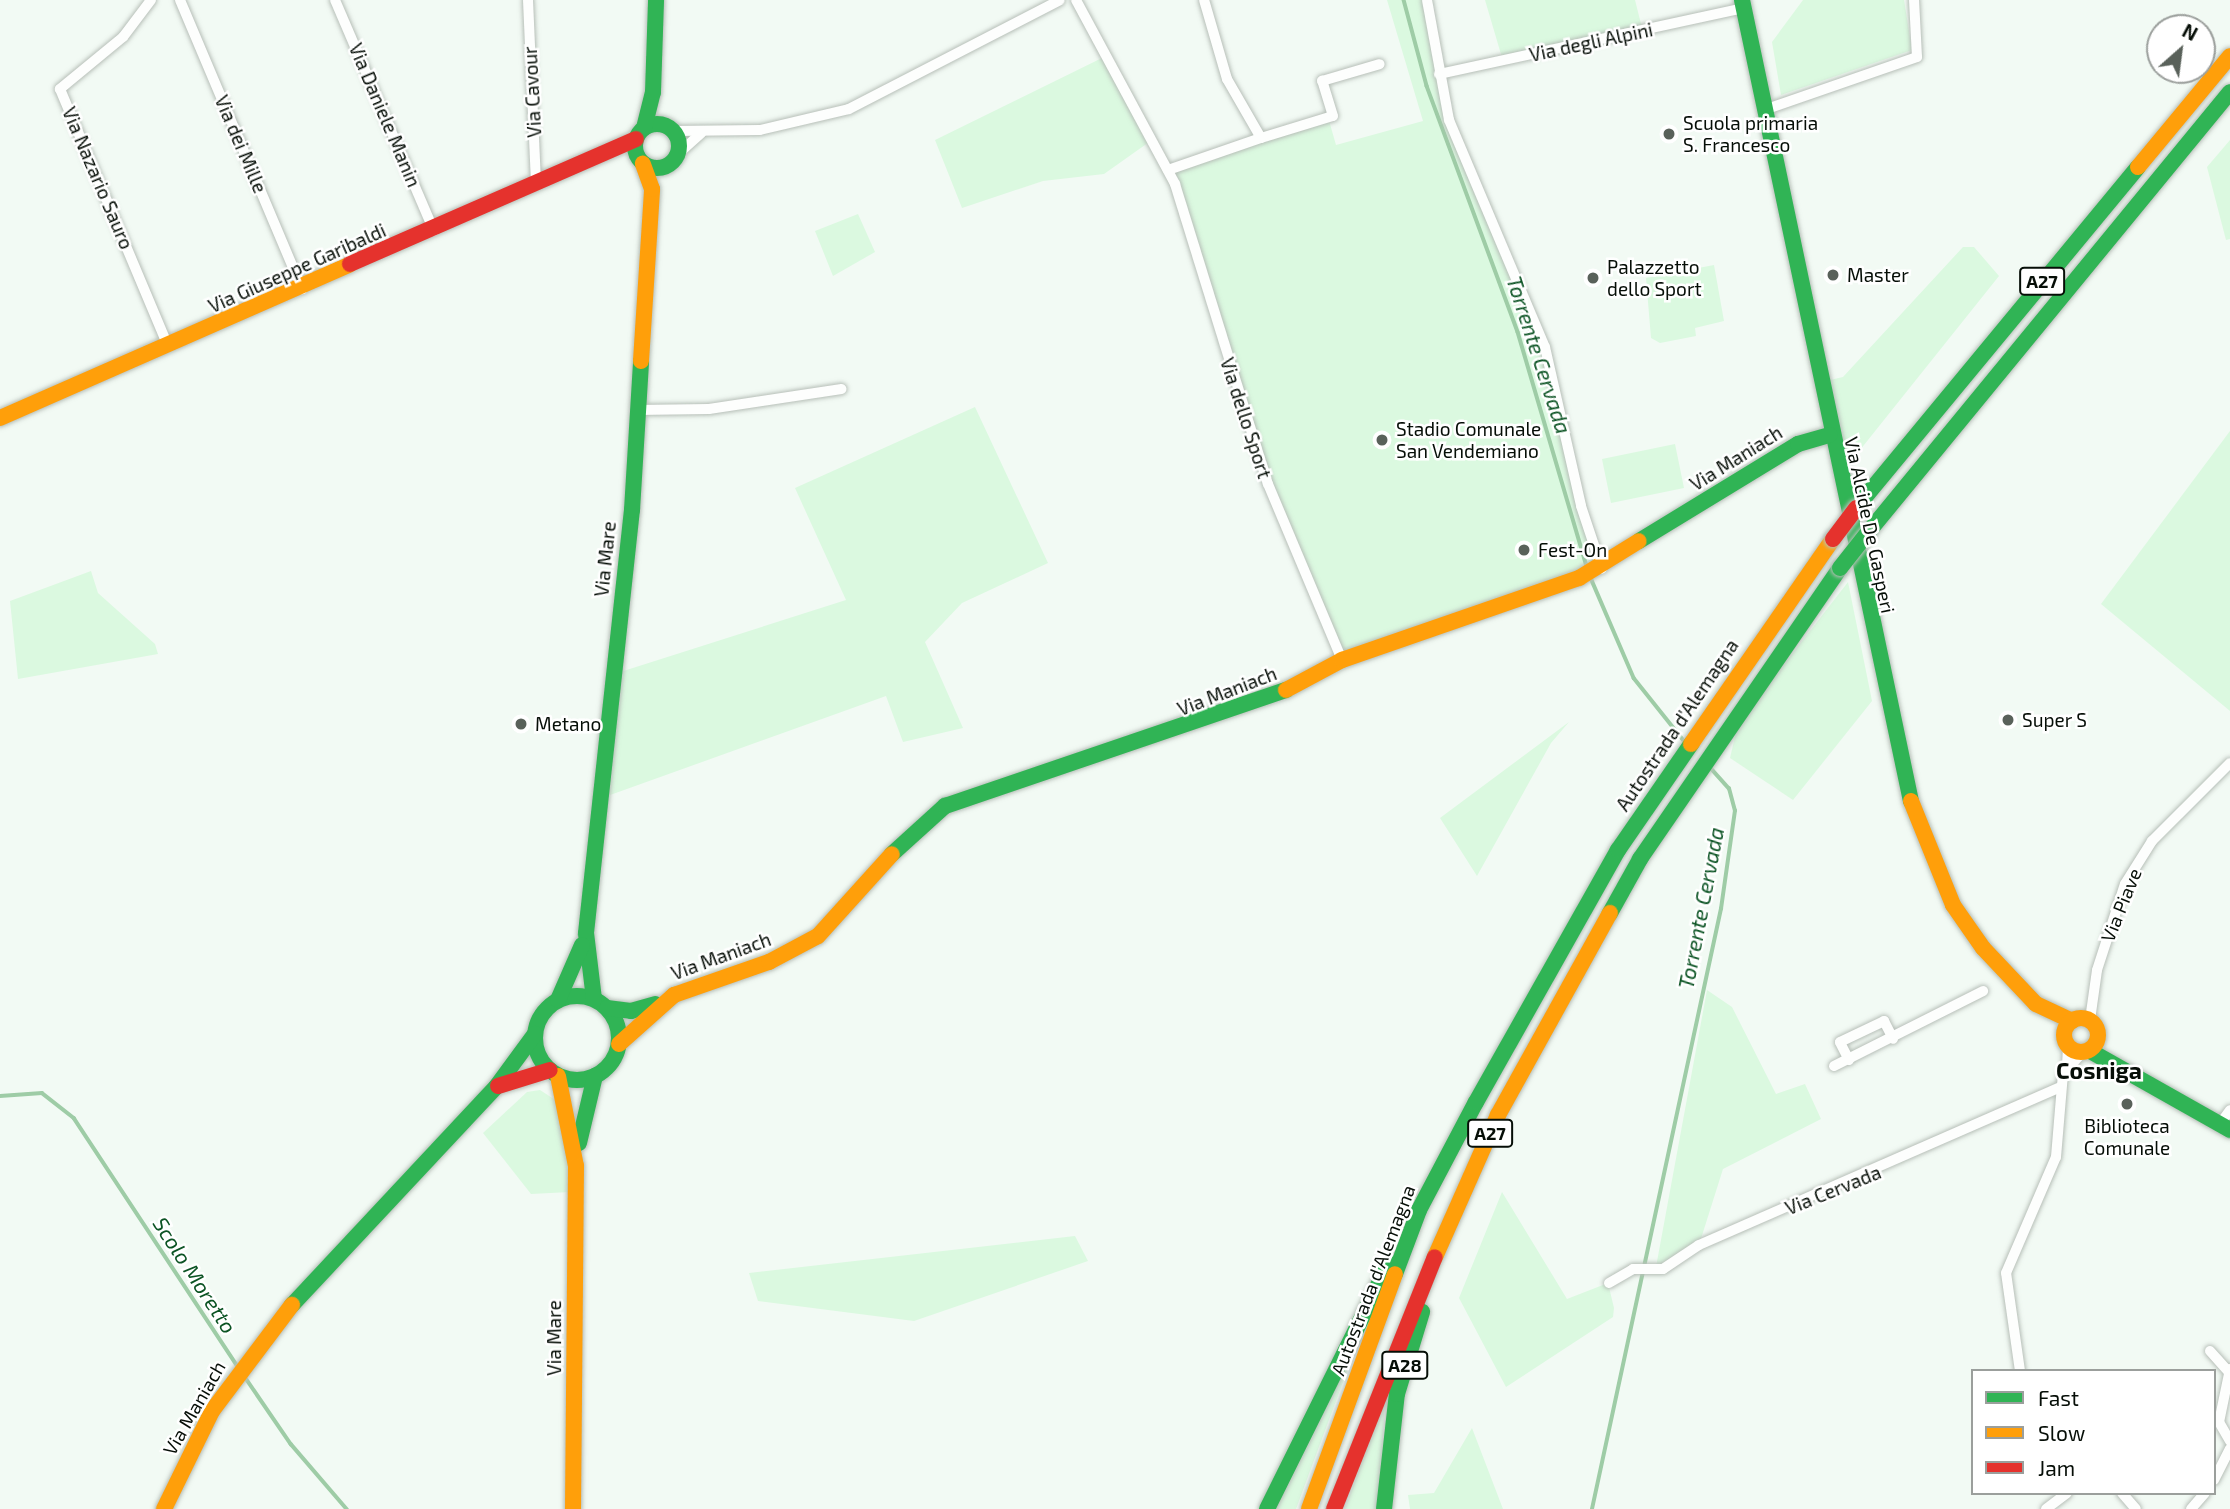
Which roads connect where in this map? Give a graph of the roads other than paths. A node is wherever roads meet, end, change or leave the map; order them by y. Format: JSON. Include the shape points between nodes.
{"nodes":[{"id":1,"x":151,"y":0,"type":"edge"},
{"id":2,"x":180,"y":0,"type":"edge"},
{"id":3,"x":335,"y":0,"type":"edge"},
{"id":4,"x":528,"y":0,"type":"edge"},
{"id":5,"x":656,"y":0,"type":"edge"},
{"id":6,"x":1060,"y":0,"type":"edge"},
{"id":7,"x":1076,"y":0,"type":"edge"},
{"id":8,"x":1204,"y":0,"type":"edge"},
{"id":9,"x":1427,"y":0,"type":"edge"},
{"id":10,"x":1914,"y":0,"type":"edge"},
{"id":11,"x":1742,"y":4,"type":"edge"},
{"id":12,"x":2230,"y":56,"type":"edge"},
{"id":13,"x":1381,"y":64,"type":"dead end"},
{"id":14,"x":1439,"y":74,"type":"junction"},
{"id":15,"x":653,"y":92,"type":"junction"},
{"id":16,"x":2230,"y":92,"type":"edge"},
{"id":17,"x":1764,"y":110,"type":"junction"},
{"id":18,"x":668,"y":128,"type":"junction"},
{"id":19,"x":640,"y":133,"type":"junction"},
{"id":20,"x":701,"y":133,"type":"junction"},
{"id":21,"x":1261,"y":138,"type":"junction"},
{"id":22,"x":608,"y":152,"type":"junction"},
{"id":23,"x":678,"y":153,"type":"junction"},
{"id":24,"x":640,"y":161,"type":"junction"},
{"id":25,"x":665,"y":168,"type":"junction"},
{"id":26,"x":1168,"y":170,"type":"junction"},
{"id":27,"x":536,"y":184,"type":"junction"},
{"id":28,"x":652,"y":189,"type":"junction"},
{"id":29,"x":434,"y":230,"type":"junction"},
{"id":30,"x":302,"y":289,"type":"junction"},
{"id":31,"x":168,"y":346,"type":"junction"},
{"id":32,"x":842,"y":389,"type":"dead end"},
{"id":33,"x":637,"y":410,"type":"junction"},
{"id":34,"x":0,"y":418,"type":"edge"},
{"id":35,"x":1829,"y":435,"type":"junction"},
{"id":36,"x":1598,"y":570,"type":"junction"},
{"id":37,"x":1342,"y":660,"type":"junction"},
{"id":38,"x":2230,"y":762,"type":"edge"},
{"id":39,"x":586,"y":933,"type":"junction"},
{"id":40,"x":1983,"y":992,"type":"dead end"},
{"id":41,"x":558,"y":1000,"type":"junction"},
{"id":42,"x":661,"y":1002,"type":"junction"},
{"id":43,"x":601,"y":1003,"type":"junction"},
{"id":44,"x":535,"y":1034,"type":"junction"},
{"id":45,"x":2081,"y":1035,"type":"junction"},
{"id":46,"x":1893,"y":1039,"type":"junction"},
{"id":47,"x":619,"y":1044,"type":"junction"},
{"id":48,"x":1849,"y":1059,"type":"junction"},
{"id":49,"x":1834,"y":1066,"type":"dead end"},
{"id":50,"x":554,"y":1073,"type":"junction"},
{"id":51,"x":595,"y":1076,"type":"junction"},
{"id":52,"x":496,"y":1087,"type":"junction"},
{"id":53,"x":2059,"y":1088,"type":"junction"},
{"id":54,"x":2230,"y":1110,"type":"edge"},
{"id":55,"x":2225,"y":1127,"type":"edge"},
{"id":56,"x":576,"y":1166,"type":"junction"},
{"id":57,"x":1419,"y":1210,"type":"junction"},
{"id":58,"x":1450,"y":1227,"type":"junction"},
{"id":59,"x":1608,"y":1283,"type":"dead end"},
{"id":60,"x":2210,"y":1351,"type":"dead end"},
{"id":61,"x":2020,"y":1369,"type":"edge"},
{"id":62,"x":2229,"y":1370,"type":"edge"},
{"id":63,"x":2230,"y":1441,"type":"edge"},
{"id":64,"x":2230,"y":1449,"type":"edge"},
{"id":65,"x":2216,"y":1476,"type":"edge"},
{"id":66,"x":2064,"y":1495,"type":"edge"},
{"id":67,"x":2124,"y":1495,"type":"edge"},
{"id":68,"x":2203,"y":1495,"type":"edge"},
{"id":69,"x":164,"y":1509,"type":"edge"},
{"id":70,"x":573,"y":1509,"type":"edge"},
{"id":71,"x":1267,"y":1509,"type":"edge"},
{"id":72,"x":1308,"y":1509,"type":"edge"},
{"id":73,"x":1334,"y":1509,"type":"edge"},
{"id":74,"x":1384,"y":1509,"type":"edge"},
{"id":75,"x":2046,"y":1509,"type":"edge"},
{"id":76,"x":2136,"y":1509,"type":"edge"},
{"id":77,"x":2191,"y":1509,"type":"edge"}],
"edges":[{"from":1,"to":31,"type":"street","name":"Via Nazario Sauro","via":[[123,37],[60,89]]},
{"from":2,"to":30,"type":"street","name":"Via dei Mille"},
{"from":3,"to":29,"type":"street","name":"Via Daniele Manin"},
{"from":4,"to":27,"type":"street","name":"Via Cavour"},
{"from":5,"to":15,"type":"main road","name":"Via Mare"},
{"from":6,"to":20,"type":"street","via":[[849,109],[760,130]]},
{"from":7,"to":26,"type":"street","name":"Via dello Sport"},
{"from":8,"to":21,"type":"street","via":[[1227,79]]},
{"from":9,"to":14,"type":"street"},
{"from":10,"to":17,"type":"street","via":[[1919,56]]},
{"from":11,"to":14,"type":"street","name":"Via degli Alpini"},
{"from":11,"to":17,"type":"main road","name":"Via Alcide De Gasperi"},
{"from":12,"to":57,"type":"main road","name":"Autostrada d'Alemagna","number":"A27","bridge":true,"via":[[1856,508],[1718,698],[1618,850]]},
{"from":13,"to":21,"type":"street","via":[[1322,81],[1333,116]]},
{"from":14,"to":36,"type":"street","via":[[1460,152],[1545,347]]},
{"from":15,"to":18,"type":"main road","name":"Via Mare"},
{"from":15,"to":19,"type":"main road","name":"Via Mare"},
{"from":16,"to":58,"type":"main road","number":"A27","bridge":true,"via":[[1866,535],[1737,713],[1560,1000],[1498,1115]]},
{"from":17,"to":35,"type":"main road","name":"Via Alcide De Gasperi"},
{"from":18,"to":19,"type":"main road"},
{"from":18,"to":20,"type":"street"},
{"from":18,"to":23,"type":"main road","name":"Via Mare"},
{"from":19,"to":22,"type":"main road","name":"Via Giuseppe Garibaldi"},
{"from":19,"to":24,"type":"main road","name":"Via Mare"},
{"from":20,"to":23,"type":"street"},
{"from":21,"to":26,"type":"street"},
{"from":22,"to":24,"type":"main road"},
{"from":22,"to":27,"type":"main road","name":"Via Giuseppe Garibaldi"},
{"from":23,"to":25,"type":"main road","name":"Via Mare"},
{"from":24,"to":25,"type":"main road"},
{"from":24,"to":28,"type":"main road","name":"Via Mare"},
{"from":25,"to":28,"type":"main road","name":"Via Mare"},
{"from":26,"to":37,"type":"street","name":"Via dello Sport","via":[[1268,484]]},
{"from":27,"to":29,"type":"main road","name":"Via Giuseppe Garibaldi"},
{"from":28,"to":33,"type":"main road","name":"Via Mare"},
{"from":29,"to":30,"type":"main road","name":"Via Giuseppe Garibaldi"},
{"from":30,"to":31,"type":"main road","name":"Via Giuseppe Garibaldi"},
{"from":31,"to":34,"type":"main road","name":"Via Giuseppe Garibaldi"},
{"from":32,"to":33,"type":"street","via":[[709,409]]},
{"from":33,"to":39,"type":"main road","name":"Via Mare"},
{"from":35,"to":36,"type":"main road","name":"Via Maniach","via":[[1798,444]]},
{"from":35,"to":45,"type":"main road","name":"Via Alcide De Gasperi","via":[[1919,832],[1950,900],[1983,948]]},
{"from":36,"to":37,"type":"main road","name":"Via Maniach"},
{"from":37,"to":42,"type":"main road","name":"Via Maniach","via":[[1259,704],[945,806],[917,826],[818,936],[780,958],[696,983]]},
{"from":38,"to":45,"type":"street","name":"Via Piave","via":[[2137,862],[2117,904]]},
{"from":39,"to":41,"type":"main road","name":"Via Mare"},
{"from":39,"to":43,"type":"main road","name":"Via Mare"},
{"from":40,"to":46,"type":"street"},
{"from":41,"to":43,"type":"main road"},
{"from":41,"to":44,"type":"main road","name":"Via Mare","via":[[541,1015]]},
{"from":42,"to":43,"type":"main road","name":"Via Maniach","via":[[631,1011]]},
{"from":42,"to":47,"type":"main road","name":"Via Maniach"},
{"from":43,"to":47,"type":"main road","name":"Via Mare"},
{"from":44,"to":50,"type":"main road"},
{"from":44,"to":52,"type":"main road","name":"Via Maniach"},
{"from":45,"to":53,"type":"street","name":"Via Piave"},
{"from":45,"to":55,"type":"main road","via":[[2110,1058]]},
{"from":46,"to":48,"type":"street"},
{"from":46,"to":48,"type":"street","via":[[1884,1021],[1840,1042]]},
{"from":47,"to":51,"type":"main road","via":[[611,1064]]},
{"from":48,"to":49,"type":"street"},
{"from":50,"to":51,"type":"main road"},
{"from":50,"to":52,"type":"main road","name":"Via Maniach"},
{"from":50,"to":56,"type":"main road"},
{"from":51,"to":56,"type":"main road"},
{"from":52,"to":69,"type":"main road","name":"Via Maniach","via":[[250,1355],[232,1380]]},
{"from":53,"to":59,"type":"street","name":"Via Cervada","via":[[1699,1245],[1656,1271],[1633,1269]]},
{"from":53,"to":61,"type":"street","name":"Via Piave","via":[[2056,1157],[2006,1273]]},
{"from":54,"to":55,"type":"street"},
{"from":56,"to":70,"type":"main road","name":"Via Mare"},
{"from":57,"to":71,"type":"main road","number":"A27","via":[[1292,1448]]},
{"from":57,"to":72,"type":"main road","name":"Autostrada d'Alemagna","number":"A27"},
{"from":58,"to":73,"type":"main road","number":"A27","via":[[1392,1352]]},
{"from":58,"to":74,"type":"main road","number":"A28","via":[[1397,1394]]},
{"from":60,"to":62,"type":"street"},
{"from":62,"to":63,"type":"street","via":[[2220,1428]]},
{"from":64,"to":65,"type":"street"},
{"from":66,"to":75,"type":"street"},
{"from":67,"to":76,"type":"street"},
{"from":68,"to":77,"type":"street"}]}
